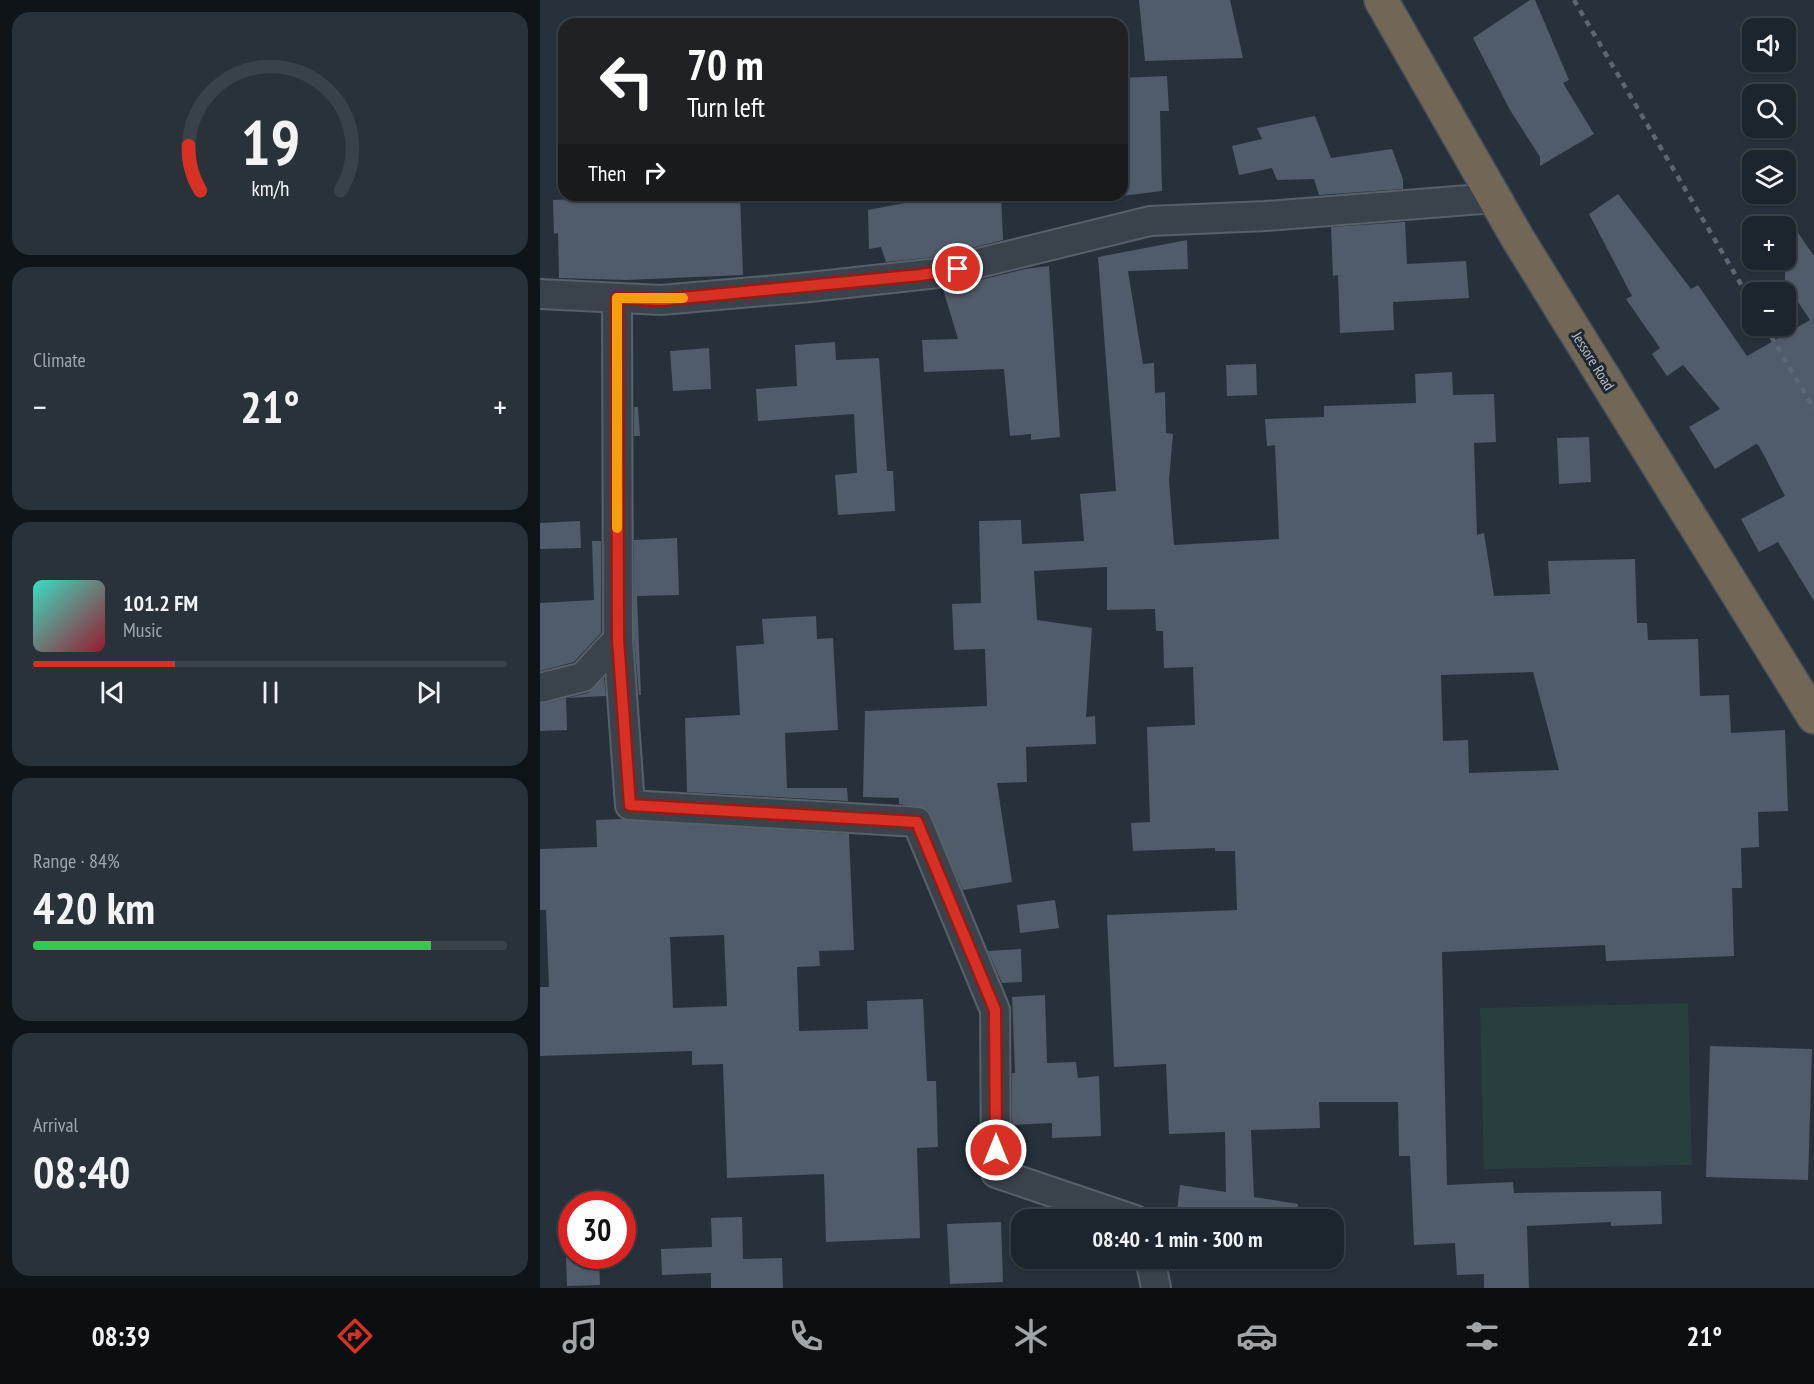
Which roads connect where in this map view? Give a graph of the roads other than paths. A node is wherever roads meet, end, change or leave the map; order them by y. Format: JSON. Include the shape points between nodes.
{"nodes":[{"id":1,"x":1381,"y":0,"type":"edge"},
{"id":2,"x":1494,"y":198,"type":"junction"},
{"id":3,"x":540,"y":294,"type":"edge"},
{"id":4,"x":617,"y":298,"type":"junction"},
{"id":5,"x":618,"y":639,"type":"junction"},
{"id":6,"x":540,"y":688,"type":"edge"},
{"id":7,"x":1814,"y":717,"type":"edge"},
{"id":8,"x":1103,"y":1209,"type":"edge"},
{"id":9,"x":1152,"y":1269,"type":"edge"},
{"id":10,"x":1156,"y":1288,"type":"edge"}],
"edges":[{"from":1,"to":2,"type":"highway","name":"Jessore Road"},
{"from":2,"to":4,"type":"street","via":[[1150,221],[938,273],[661,300]]},
{"from":2,"to":7,"type":"highway","name":"Jessore Road"},
{"from":3,"to":4,"type":"street"},
{"from":4,"to":5,"type":"street"},
{"from":5,"to":6,"type":"street","via":[[583,678]]},
{"from":5,"to":8,"type":"street","via":[[630,805],[917,822],[995,1010],[996,1173]]},
{"from":9,"to":10,"type":"street"}]}
